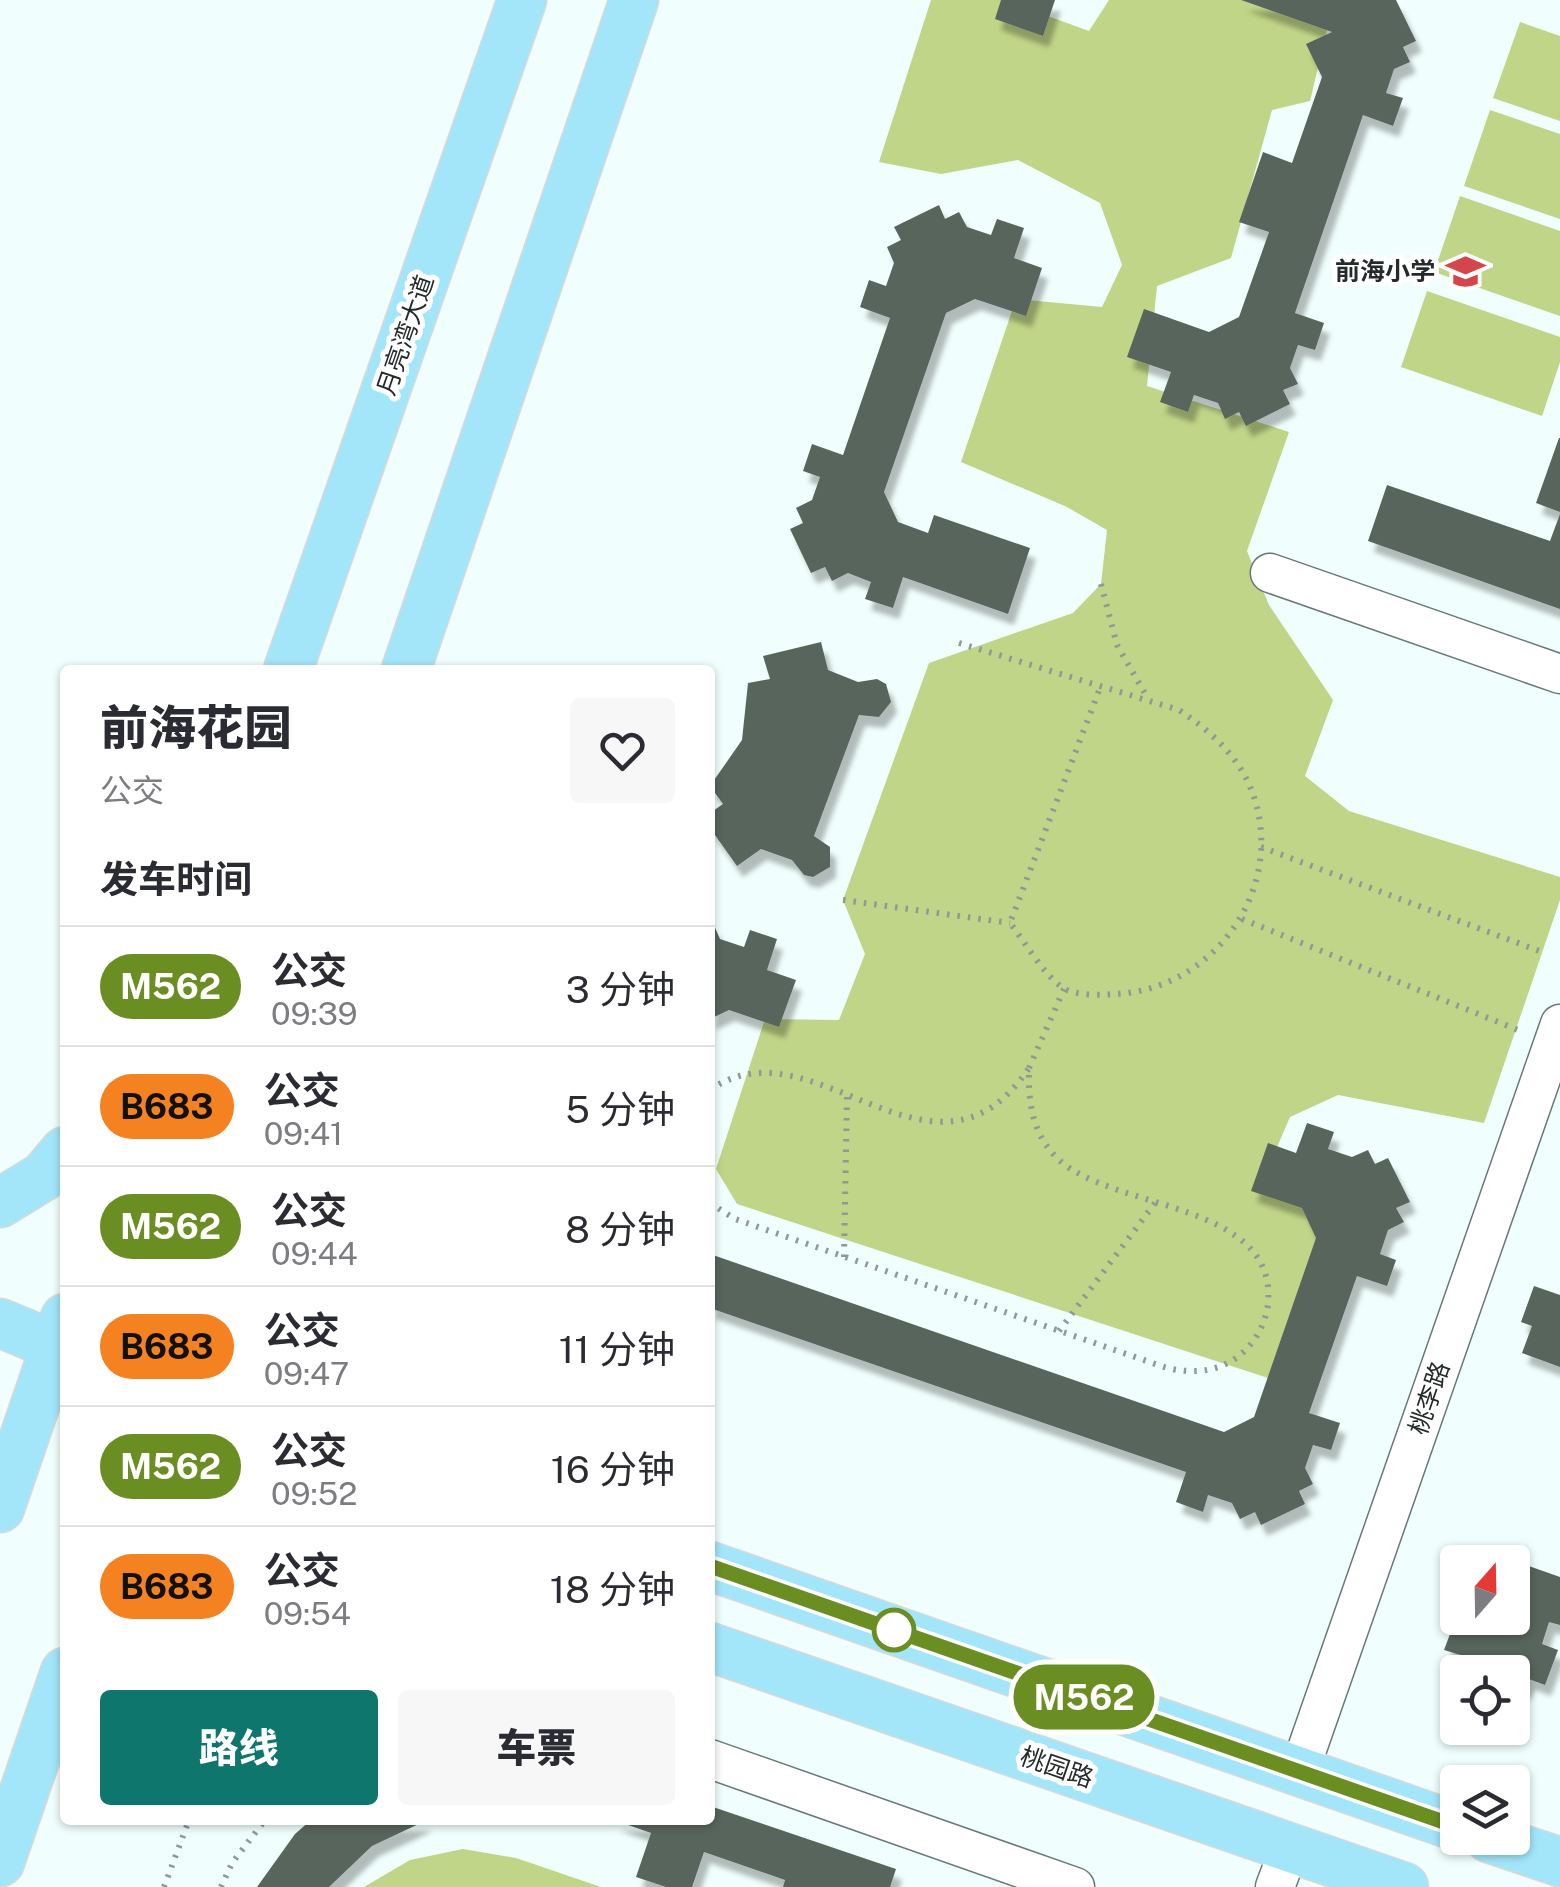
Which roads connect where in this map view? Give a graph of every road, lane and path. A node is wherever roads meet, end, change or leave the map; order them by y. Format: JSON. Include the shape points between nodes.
{"nodes":[{"id":1,"x":634,"y":0,"type":"edge"},
{"id":2,"x":519,"y":6,"type":"edge"},
{"id":3,"x":1270,"y":573,"type":"dead end"},
{"id":4,"x":1101,"y":584,"type":"dead end"},
{"id":5,"x":959,"y":642,"type":"dead end"},
{"id":6,"x":290,"y":665,"type":"edge"},
{"id":7,"x":408,"y":665,"type":"edge"},
{"id":8,"x":1560,"y":674,"type":"edge"},
{"id":9,"x":1100,"y":688,"type":"junction"},
{"id":10,"x":1148,"y":698,"type":"junction"},
{"id":11,"x":1261,"y":847,"type":"junction"},
{"id":12,"x":843,"y":900,"type":"dead end"},
{"id":13,"x":1242,"y":919,"type":"junction"},
{"id":14,"x":1010,"y":923,"type":"junction"},
{"id":15,"x":1542,"y":952,"type":"dead end"},
{"id":16,"x":1064,"y":988,"type":"junction"},
{"id":17,"x":1557,"y":1034,"type":"edge"},
{"id":18,"x":1028,"y":1068,"type":"junction"},
{"id":19,"x":715,"y":1086,"type":"edge"},
{"id":20,"x":847,"y":1096,"type":"junction"},
{"id":21,"x":60,"y":1157,"type":"edge"},
{"id":22,"x":0,"y":1203,"type":"edge"},
{"id":23,"x":1155,"y":1203,"type":"junction"},
{"id":24,"x":715,"y":1206,"type":"edge"},
{"id":25,"x":844,"y":1256,"type":"junction"},
{"id":26,"x":0,"y":1324,"type":"edge"},
{"id":27,"x":1059,"y":1331,"type":"junction"},
{"id":28,"x":60,"y":1338,"type":"edge"},
{"id":29,"x":60,"y":1343,"type":"edge"},
{"id":30,"x":33,"y":1411,"type":"edge"},
{"id":31,"x":0,"y":1508,"type":"edge"},
{"id":32,"x":715,"y":1568,"type":"edge"},
{"id":33,"x":715,"y":1649,"type":"edge"},
{"id":34,"x":60,"y":1694,"type":"edge"},
{"id":35,"x":54,"y":1721,"type":"edge"},
{"id":36,"x":715,"y":1761,"type":"edge"},
{"id":37,"x":1299,"y":1772,"type":"junction"},
{"id":38,"x":1440,"y":1820,"type":"edge"},
{"id":39,"x":186,"y":1825,"type":"edge"},
{"id":40,"x":261,"y":1825,"type":"edge"},
{"id":41,"x":1530,"y":1852,"type":"edge"},
{"id":42,"x":0,"y":1862,"type":"edge"},
{"id":43,"x":1560,"y":1862,"type":"edge"},
{"id":44,"x":1283,"y":1867,"type":"edge"},
{"id":45,"x":164,"y":1887,"type":"edge"},
{"id":46,"x":221,"y":1887,"type":"edge"},
{"id":47,"x":1075,"y":1887,"type":"edge"},
{"id":48,"x":1404,"y":1887,"type":"edge"}],
"edges":[{"from":1,"to":7,"type":"main road"},
{"from":2,"to":6,"type":"main road","name":"月亮湾大道"},
{"from":3,"to":8,"type":"street"},
{"from":4,"to":10,"type":"path","via":[[1117,645]]},
{"from":5,"to":9,"type":"path"},
{"from":9,"to":10,"type":"path"},
{"from":9,"to":14,"type":"path"},
{"from":10,"to":11,"type":"path","via":[[1207,729],[1230,754],[1248,782]]},
{"from":11,"to":13,"type":"path"},
{"from":11,"to":15,"type":"path"},
{"from":12,"to":14,"type":"path"},
{"from":13,"to":16,"type":"path","via":[[1209,958],[1165,985],[1132,994]]},
{"from":13,"to":17,"type":"path"},
{"from":14,"to":16,"type":"path"},
{"from":16,"to":18,"type":"path"},
{"from":17,"to":37,"type":"street","name":"桃李路"},
{"from":18,"to":20,"type":"path","via":[[998,1104],[955,1122],[908,1117]]},
{"from":18,"to":23,"type":"path","via":[[1032,1115],[1055,1156],[1094,1182]]},
{"from":19,"to":20,"type":"path","via":[[766,1071]]},
{"from":20,"to":25,"type":"path"},
{"from":21,"to":22,"type":"main road","via":[[44,1176]]},
{"from":23,"to":27,"type":"path"},
{"from":23,"to":27,"type":"path","via":[[1217,1224],[1250,1246],[1268,1302],[1255,1339],[1225,1365],[1186,1372]]},
{"from":24,"to":25,"type":"path"},
{"from":25,"to":27,"type":"path"},
{"from":26,"to":28,"type":"main road"},
{"from":29,"to":30,"type":"main road"},
{"from":30,"to":31,"type":"main road"},
{"from":32,"to":37,"type":"main road"},
{"from":33,"to":44,"type":"main road","name":"桃园路"},
{"from":34,"to":35,"type":"main road"},
{"from":35,"to":42,"type":"main road"},
{"from":36,"to":47,"type":"street"},
{"from":37,"to":38,"type":"main road"},
{"from":39,"to":45,"type":"path"},
{"from":40,"to":46,"type":"path"},
{"from":41,"to":43,"type":"main road"},
{"from":44,"to":48,"type":"main road","name":"桃园路"}]}
